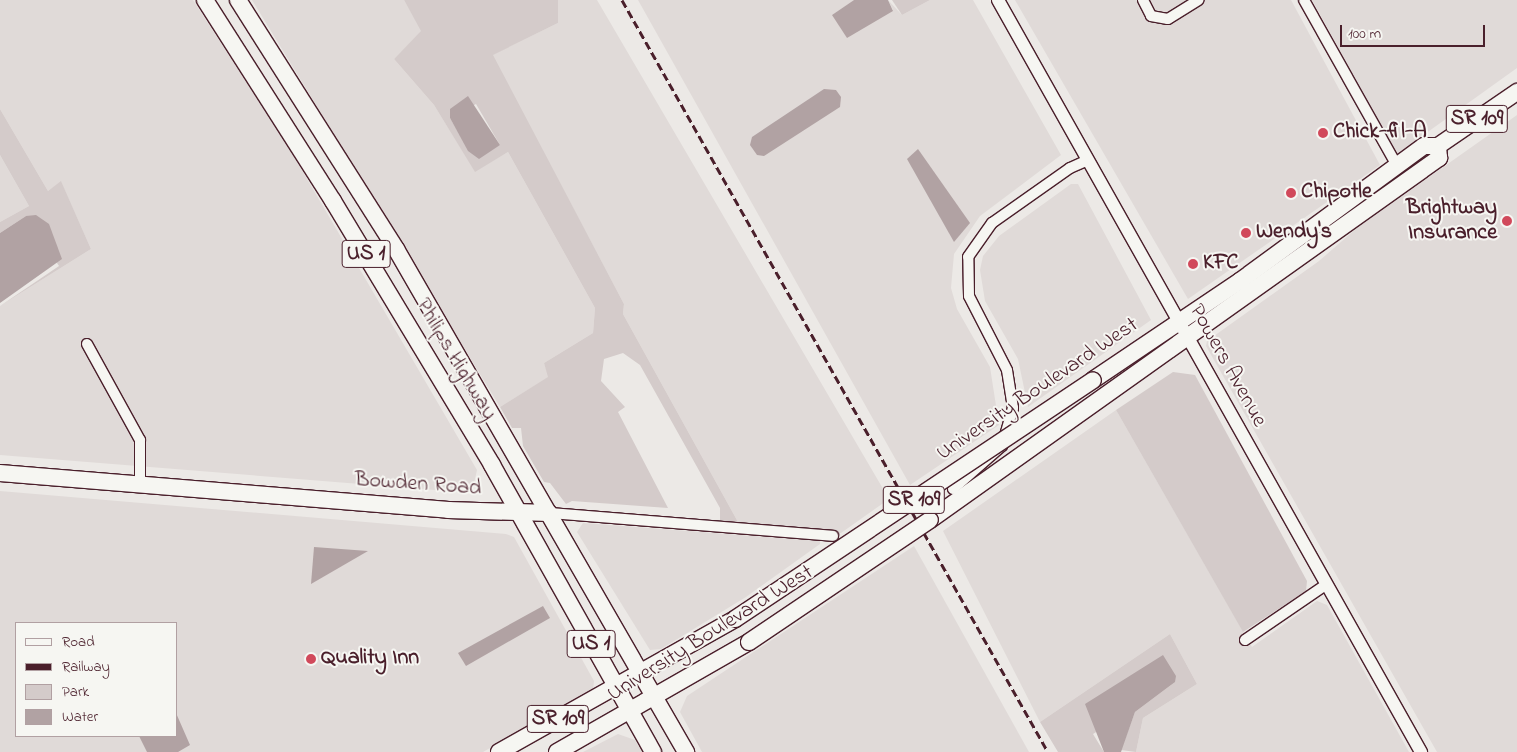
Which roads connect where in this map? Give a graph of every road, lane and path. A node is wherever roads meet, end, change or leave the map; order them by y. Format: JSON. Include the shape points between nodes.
{"nodes":[{"id":1,"x":205,"y":0,"type":"edge"},
{"id":2,"x":238,"y":0,"type":"edge"},
{"id":3,"x":998,"y":0,"type":"edge"},
{"id":4,"x":1143,"y":0,"type":"edge"},
{"id":5,"x":1199,"y":0,"type":"edge"},
{"id":6,"x":1304,"y":0,"type":"edge"},
{"id":7,"x":1517,"y":92,"type":"edge"},
{"id":8,"x":1438,"y":146,"type":"junction"},
{"id":9,"x":1086,"y":161,"type":"junction"},
{"id":10,"x":1397,"y":166,"type":"junction"},
{"id":11,"x":357,"y":186,"type":"junction"},
{"id":12,"x":1385,"y":196,"type":"junction"},
{"id":13,"x":334,"y":201,"type":"junction"},
{"id":14,"x":1180,"y":323,"type":"junction"},
{"id":15,"x":1189,"y":340,"type":"junction"},
{"id":16,"x":87,"y":344,"type":"dead end"},
{"id":17,"x":0,"y":473,"type":"edge"},
{"id":18,"x":140,"y":484,"type":"junction"},
{"id":19,"x":953,"y":489,"type":"dead end"},
{"id":20,"x":549,"y":513,"type":"junction"},
{"id":21,"x":518,"y":515,"type":"junction"},
{"id":22,"x":833,"y":536,"type":"dead end"},
{"id":23,"x":1327,"y":584,"type":"junction"},
{"id":24,"x":1245,"y":640,"type":"dead end"},
{"id":25,"x":641,"y":673,"type":"junction"},
{"id":26,"x":616,"y":687,"type":"junction"},
{"id":27,"x":656,"y":698,"type":"junction"},
{"id":28,"x":630,"y":712,"type":"junction"},
{"id":29,"x":499,"y":752,"type":"edge"},
{"id":30,"x":557,"y":752,"type":"edge"},
{"id":31,"x":653,"y":752,"type":"edge"},
{"id":32,"x":686,"y":752,"type":"edge"},
{"id":33,"x":1421,"y":752,"type":"edge"}],
"edges":[{"from":1,"to":13,"type":"main road","name":"Philips Highway","number":"US 1"},
{"from":2,"to":11,"type":"main road","name":"Philips Highway","number":"US 1"},
{"from":3,"to":9,"type":"street","name":"Powers Avenue"},
{"from":4,"to":5,"type":"street","via":[[1151,16],[1168,19]]},
{"from":6,"to":10,"type":"street"},
{"from":7,"to":8,"type":"main road","name":"University Boulevard West","number":"SR 109"},
{"from":8,"to":10,"type":"main road","name":"University Boulevard West","number":"SR 109","via":[[1424,146]]},
{"from":8,"to":12,"type":"main road","name":"University Boulevard West","number":"SR 109","via":[[1439,158]]},
{"from":9,"to":14,"type":"street","name":"Powers Avenue"},
{"from":9,"to":19,"type":"street","via":[[1070,168],[992,223],[968,257],[969,296],[1007,370],[1012,408],[1002,446]]},
{"from":10,"to":12,"type":"main road","via":[[1400,176],[1387,186]]},
{"from":10,"to":14,"type":"main road","name":"University Boulevard West","number":"SR 109"},
{"from":11,"to":13,"type":"main road"},
{"from":11,"to":20,"type":"main road","name":"Philips Highway","number":"US 1"},
{"from":12,"to":15,"type":"main road","name":"University Boulevard West","number":"SR 109"},
{"from":13,"to":21,"type":"main road","name":"Philips Highway","number":"US 1"},
{"from":14,"to":15,"type":"street","name":"Powers Avenue"},
{"from":14,"to":25,"type":"main road","name":"University Boulevard West","number":"SR 109","bridge":true,"via":[[735,619]]},
{"from":15,"to":23,"type":"street","name":"Powers Avenue"},
{"from":15,"to":27,"type":"main road","name":"University Boulevard West","number":"SR 109","bridge":true,"via":[[1101,397],[749,642]]},
{"from":16,"to":18,"type":"street","via":[[140,440]]},
{"from":17,"to":18,"type":"main road","name":"Bowden Road"},
{"from":18,"to":21,"type":"main road","name":"Bowden Road"},
{"from":20,"to":21,"type":"main road","name":"Bowden Road"},
{"from":20,"to":22,"type":"street","name":"Bowden Road"},
{"from":20,"to":25,"type":"main road","name":"Philips Highway","number":"US 1"},
{"from":21,"to":26,"type":"main road","name":"Philips Highway","number":"US 1"},
{"from":23,"to":24,"type":"street"},
{"from":23,"to":33,"type":"street","name":"Powers Avenue"},
{"from":25,"to":26,"type":"main road","name":"University Boulevard West","number":"SR 109"},
{"from":25,"to":27,"type":"main road","name":"Philips Highway","number":"US 1"},
{"from":26,"to":28,"type":"main road","name":"Philips Highway","number":"US 1"},
{"from":26,"to":29,"type":"main road","name":"University Boulevard West","number":"SR 109"},
{"from":27,"to":28,"type":"main road","name":"University Boulevard West","number":"SR 109"},
{"from":27,"to":32,"type":"main road","name":"Philips Highway","number":"US 1"},
{"from":28,"to":30,"type":"main road","name":"University Boulevard West","number":"SR 109"},
{"from":28,"to":31,"type":"main road","name":"Philips Highway","number":"US 1"}]}
